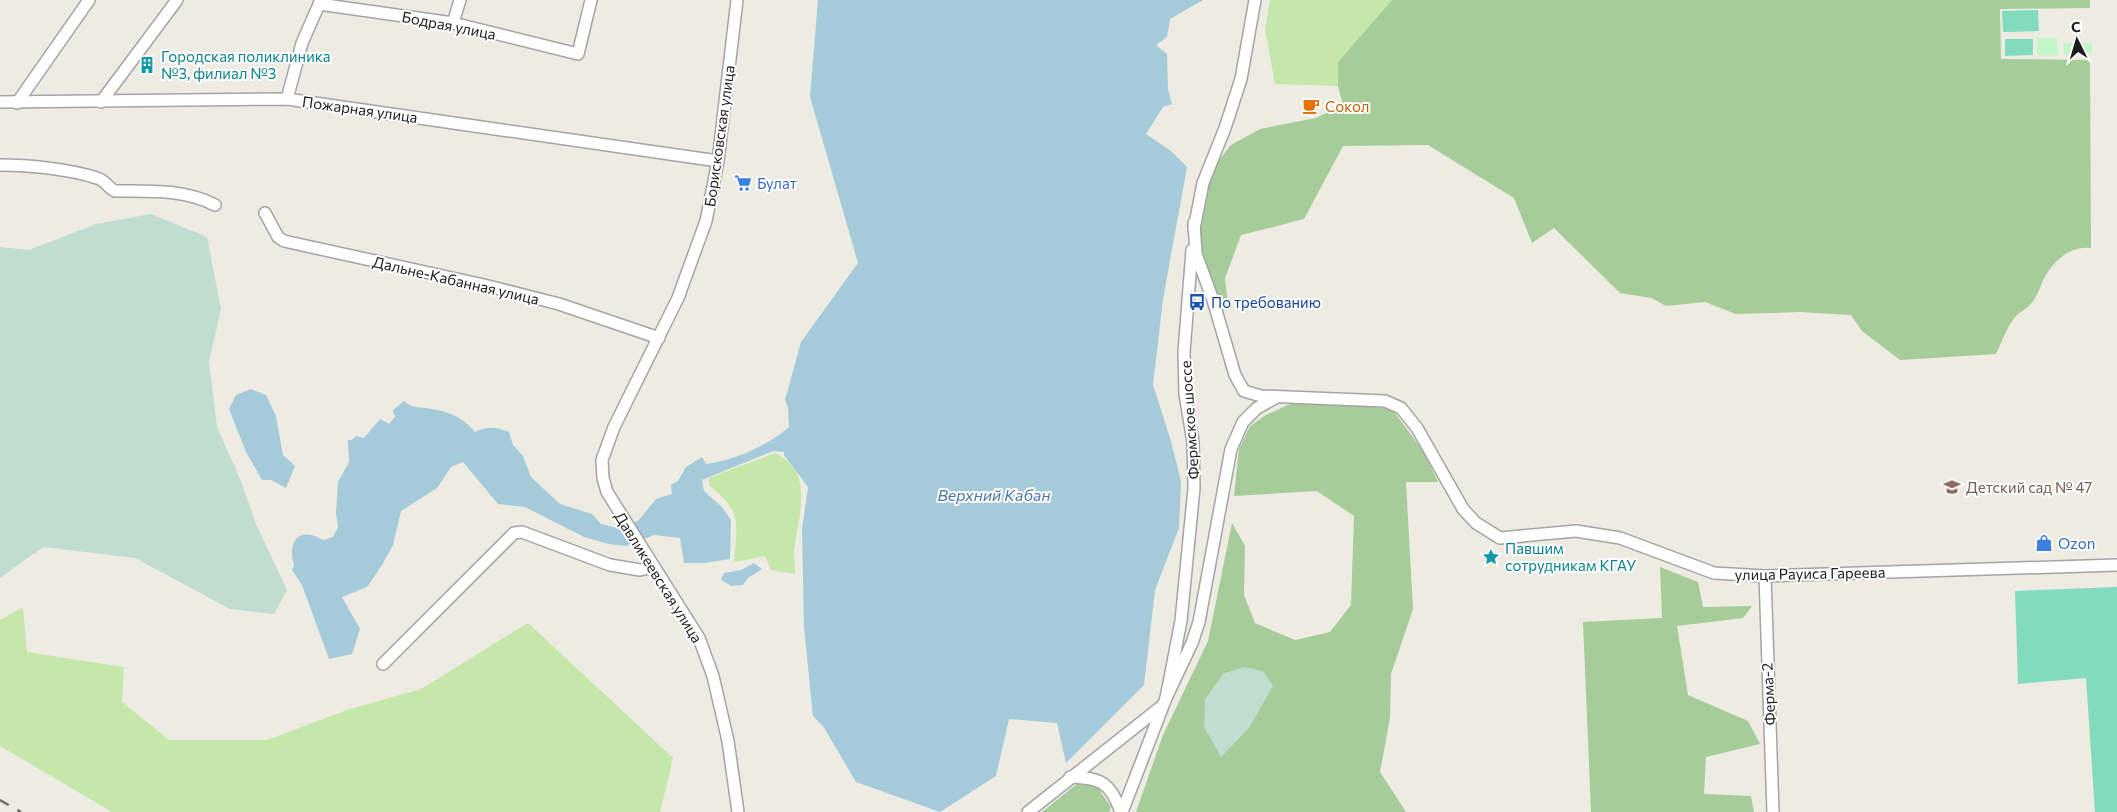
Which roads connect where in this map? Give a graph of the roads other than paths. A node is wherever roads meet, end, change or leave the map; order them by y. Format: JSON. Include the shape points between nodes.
{"nodes":[{"id":1,"x":89,"y":0,"type":"edge"},
{"id":2,"x":177,"y":0,"type":"edge"},
{"id":3,"x":460,"y":0,"type":"edge"},
{"id":4,"x":591,"y":0,"type":"edge"},
{"id":5,"x":737,"y":0,"type":"edge"},
{"id":6,"x":1255,"y":0,"type":"edge"},
{"id":7,"x":320,"y":2,"type":"edge"},
{"id":8,"x":453,"y":23,"type":"junction"},
{"id":9,"x":287,"y":99,"type":"junction"},
{"id":10,"x":0,"y":102,"type":"edge"},
{"id":11,"x":17,"y":102,"type":"junction"},
{"id":12,"x":101,"y":102,"type":"junction"},
{"id":13,"x":718,"y":161,"type":"junction"},
{"id":14,"x":0,"y":165,"type":"edge"},
{"id":15,"x":215,"y":205,"type":"dead end"},
{"id":16,"x":265,"y":213,"type":"dead end"},
{"id":17,"x":1194,"y":224,"type":"junction"},
{"id":18,"x":659,"y":338,"type":"junction"},
{"id":19,"x":1279,"y":396,"type":"junction"},
{"id":20,"x":602,"y":460,"type":"joint"},
{"id":21,"x":2117,"y":565,"type":"edge"},
{"id":22,"x":653,"y":567,"type":"junction"},
{"id":23,"x":1765,"y":576,"type":"junction"},
{"id":24,"x":384,"y":664,"type":"dead end"},
{"id":25,"x":1165,"y":701,"type":"junction"},
{"id":26,"x":1070,"y":777,"type":"junction"},
{"id":27,"x":738,"y":812,"type":"edge"},
{"id":28,"x":1028,"y":812,"type":"edge"},
{"id":29,"x":1122,"y":812,"type":"edge"},
{"id":30,"x":1773,"y":812,"type":"edge"}],
"edges":[{"from":1,"to":11,"type":"street"},
{"from":2,"to":12,"type":"street"},
{"from":3,"to":8,"type":"street"},
{"from":4,"to":8,"type":"street","name":"Бодрая улица","via":[[578,54]]},
{"from":5,"to":13,"type":"street","name":"Борисковская улица"},
{"from":6,"to":17,"type":"street","name":"Фермское шоссе","via":[[1241,79],[1203,183]]},
{"from":7,"to":8,"type":"street","name":"Бодрая улица"},
{"from":7,"to":9,"type":"street","via":[[302,43]]},
{"from":9,"to":12,"type":"street","name":"Пожарная улица"},
{"from":9,"to":13,"type":"street","name":"Пожарная улица"},
{"from":10,"to":11,"type":"street","name":"Пожарная улица"},
{"from":11,"to":12,"type":"street","name":"Пожарная улица"},
{"from":13,"to":18,"type":"street","name":"Борисковская улица","via":[[706,221],[678,298]]},
{"from":14,"to":15,"type":"street","via":[[56,170],[105,181],[115,191],[167,192],[203,199]]},
{"from":16,"to":18,"type":"street","name":"Дальне-Кабанная улица","via":[[284,241],[559,304]]},
{"from":17,"to":19,"type":"street","name":"улица Рауиса Гареева","via":[[1196,254],[1235,375],[1244,391],[1261,396]]},
{"from":17,"to":25,"type":"street","name":"Фермское шоссе","via":[[1184,352],[1194,488],[1181,621]]},
{"from":18,"to":20,"type":"street","name":"Борисковская улица","via":[[614,427]]},
{"from":19,"to":23,"type":"street","name":"улица Рауиса Гареева","via":[[1385,401],[1402,408],[1417,428],[1463,509],[1476,523],[1500,538],[1576,531],[1620,538],[1714,573]]},
{"from":19,"to":25,"type":"street","name":"Фермское шоссе","via":[[1257,408],[1243,422],[1231,448],[1199,622]]},
{"from":20,"to":22,"type":"street","name":"Давликеевская улица","via":[[607,492]]},
{"from":21,"to":23,"type":"street","name":"улица Рауиса Гареева"},
{"from":22,"to":24,"type":"street","via":[[640,570],[610,565],[522,532],[514,533]]},
{"from":22,"to":27,"type":"street","name":"Давликеевская улица","via":[[699,638],[713,676],[728,741]]},
{"from":23,"to":30,"type":"street","name":"Ферма-2"},
{"from":25,"to":26,"type":"street","name":"Фермское шоссе"},
{"from":25,"to":29,"type":"street","name":"Фермское шоссе"},
{"from":26,"to":28,"type":"street","name":"Фермское шоссе"},
{"from":26,"to":29,"type":"street","via":[[1090,778],[1103,783],[1115,795]]}]}
